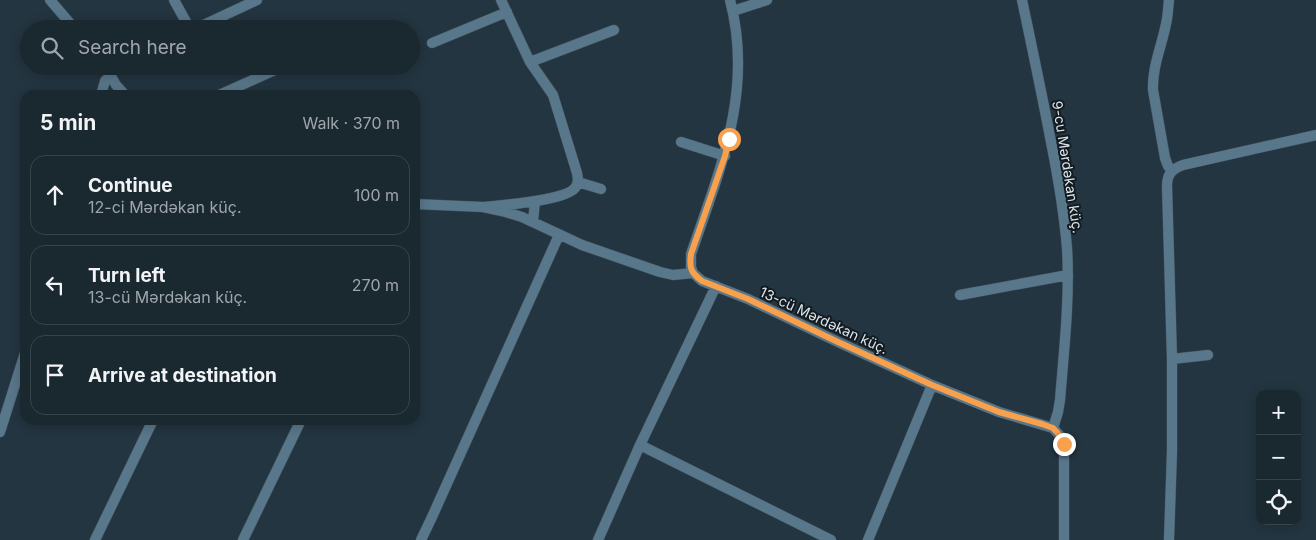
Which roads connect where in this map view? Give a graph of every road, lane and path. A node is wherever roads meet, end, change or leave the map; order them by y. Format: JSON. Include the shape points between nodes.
{"nodes":[{"id":1,"x":50,"y":0,"type":"edge"},
{"id":2,"x":174,"y":0,"type":"edge"},
{"id":3,"x":257,"y":0,"type":"edge"},
{"id":4,"x":501,"y":0,"type":"edge"},
{"id":5,"x":730,"y":0,"type":"edge"},
{"id":6,"x":767,"y":0,"type":"edge"},
{"id":7,"x":1022,"y":0,"type":"edge"},
{"id":8,"x":1169,"y":0,"type":"edge"},
{"id":9,"x":733,"y":11,"type":"junction"},
{"id":10,"x":507,"y":12,"type":"junction"},
{"id":11,"x":67,"y":20,"type":"edge"},
{"id":12,"x":185,"y":20,"type":"edge"},
{"id":13,"x":214,"y":20,"type":"edge"},
{"id":14,"x":614,"y":30,"type":"dead end"},
{"id":15,"x":432,"y":43,"type":"dead end"},
{"id":16,"x":530,"y":62,"type":"junction"},
{"id":17,"x":106,"y":75,"type":"edge"},
{"id":18,"x":110,"y":75,"type":"edge"},
{"id":19,"x":264,"y":75,"type":"edge"},
{"id":20,"x":102,"y":90,"type":"edge"},
{"id":21,"x":121,"y":90,"type":"edge"},
{"id":22,"x":230,"y":90,"type":"edge"},
{"id":23,"x":1316,"y":135,"type":"edge"},
{"id":24,"x":681,"y":142,"type":"dead end"},
{"id":25,"x":725,"y":156,"type":"junction"},
{"id":26,"x":1172,"y":171,"type":"junction"},
{"id":27,"x":578,"y":182,"type":"junction"},
{"id":28,"x":601,"y":189,"type":"dead end"},
{"id":29,"x":535,"y":201,"type":"junction"},
{"id":30,"x":420,"y":204,"type":"edge"},
{"id":31,"x":483,"y":207,"type":"junction"},
{"id":32,"x":533,"y":222,"type":"junction"},
{"id":33,"x":559,"y":235,"type":"junction"},
{"id":34,"x":692,"y":273,"type":"junction"},
{"id":35,"x":1068,"y":275,"type":"junction"},
{"id":36,"x":716,"y":286,"type":"junction"},
{"id":37,"x":960,"y":295,"type":"dead end"},
{"id":38,"x":1208,"y":355,"type":"dead end"},
{"id":39,"x":1172,"y":359,"type":"junction"},
{"id":40,"x":20,"y":369,"type":"edge"},
{"id":41,"x":932,"y":385,"type":"junction"},
{"id":42,"x":151,"y":425,"type":"edge"},
{"id":43,"x":299,"y":425,"type":"edge"},
{"id":44,"x":1053,"y":428,"type":"junction"},
{"id":45,"x":0,"y":432,"type":"edge"},
{"id":46,"x":640,"y":445,"type":"junction"},
{"id":47,"x":95,"y":540,"type":"edge"},
{"id":48,"x":243,"y":540,"type":"edge"},
{"id":49,"x":420,"y":540,"type":"edge"},
{"id":50,"x":598,"y":540,"type":"edge"},
{"id":51,"x":831,"y":540,"type":"edge"},
{"id":52,"x":868,"y":540,"type":"edge"},
{"id":53,"x":1064,"y":540,"type":"edge"},
{"id":54,"x":1169,"y":540,"type":"edge"}],
"edges":[{"from":1,"to":11,"type":"street"},
{"from":2,"to":12,"type":"street"},
{"from":3,"to":13,"type":"street"},
{"from":4,"to":10,"type":"street"},
{"from":5,"to":9,"type":"street"},
{"from":6,"to":9,"type":"street"},
{"from":7,"to":35,"type":"street","name":"9-cu Mərdəkan küç.","via":[[1060,188]]},
{"from":8,"to":26,"type":"street","via":[[1153,90],[1165,158]]},
{"from":9,"to":25,"type":"street","via":[[738,39],[738,80]]},
{"from":10,"to":15,"type":"street"},
{"from":10,"to":16,"type":"street"},
{"from":14,"to":16,"type":"street"},
{"from":16,"to":27,"type":"street","via":[[553,95]]},
{"from":17,"to":20,"type":"street"},
{"from":18,"to":21,"type":"street"},
{"from":19,"to":22,"type":"street"},
{"from":23,"to":26,"type":"street","via":[[1183,165]]},
{"from":24,"to":25,"type":"street"},
{"from":25,"to":34,"type":"street","via":[[691,254]]},
{"from":26,"to":39,"type":"street","via":[[1167,186]]},
{"from":27,"to":28,"type":"street"},
{"from":27,"to":29,"type":"street","via":[[568,193]]},
{"from":29,"to":31,"type":"street"},
{"from":29,"to":32,"type":"street"},
{"from":30,"to":31,"type":"street"},
{"from":31,"to":32,"type":"street"},
{"from":32,"to":33,"type":"street"},
{"from":33,"to":34,"type":"street","via":[[660,272],[673,275]]},
{"from":33,"to":49,"type":"street"},
{"from":34,"to":36,"type":"street","name":"13-cü Mərdəkan küç."},
{"from":35,"to":37,"type":"street"},
{"from":35,"to":44,"type":"street","name":"9-cu Mərdəkan küç.","via":[[1060,400]]},
{"from":36,"to":41,"type":"street","name":"13-cü Mərdəkan küç."},
{"from":36,"to":46,"type":"street"},
{"from":38,"to":39,"type":"street"},
{"from":39,"to":54,"type":"street"},
{"from":40,"to":45,"type":"street"},
{"from":41,"to":44,"type":"street","name":"13-cü Mərdəkan küç.","via":[[999,412]]},
{"from":41,"to":52,"type":"street"},
{"from":42,"to":47,"type":"street"},
{"from":43,"to":48,"type":"street"},
{"from":44,"to":53,"type":"street","via":[[1064,444]]},
{"from":46,"to":50,"type":"street"},
{"from":46,"to":51,"type":"street"}]}
